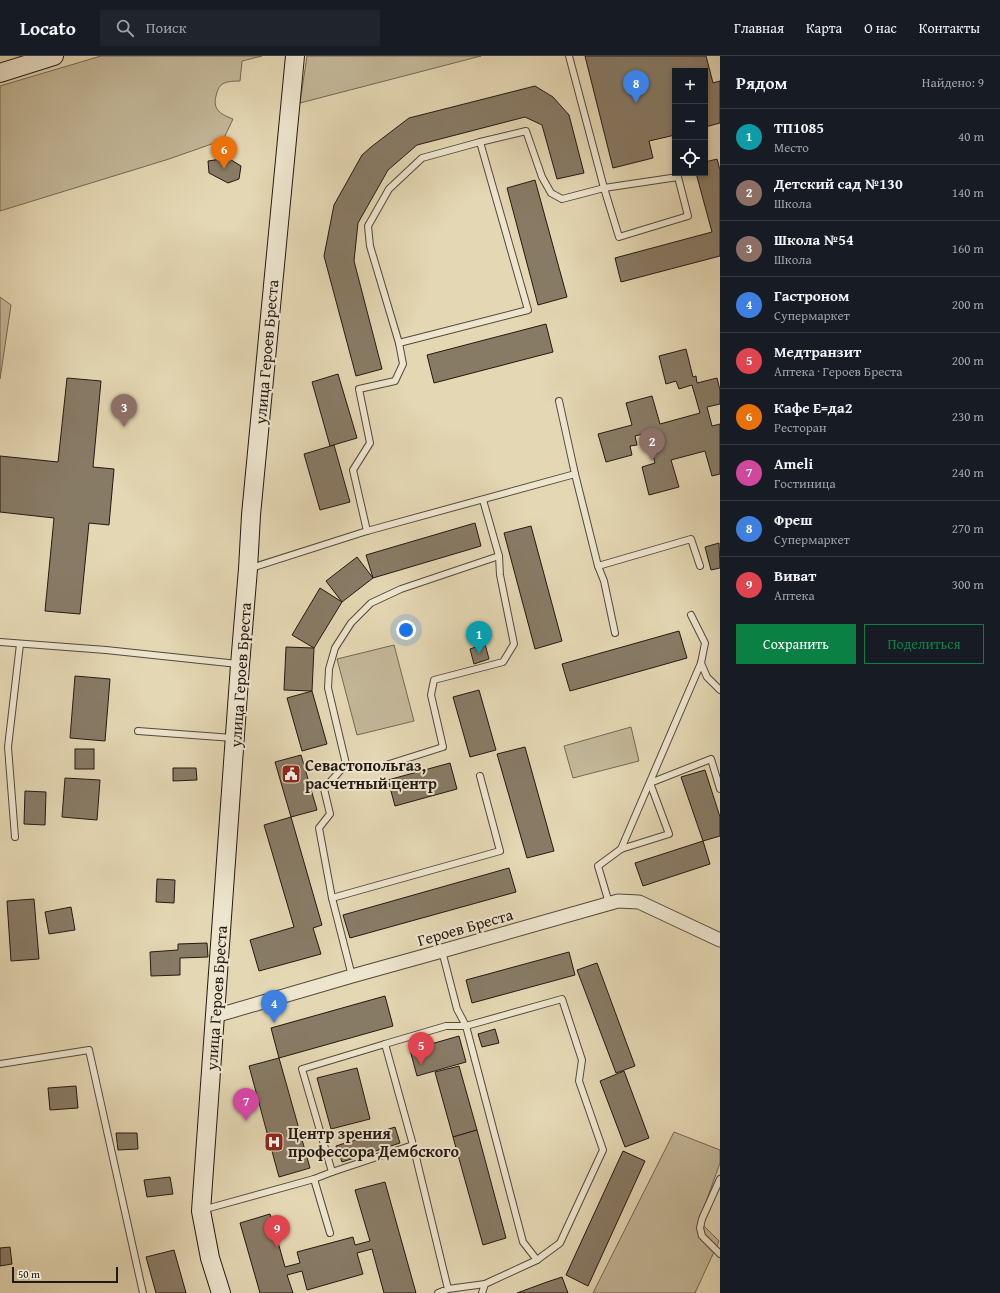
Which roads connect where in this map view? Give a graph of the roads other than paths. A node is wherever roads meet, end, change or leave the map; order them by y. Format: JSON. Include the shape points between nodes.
{"nodes":[{"id":1,"x":54,"y":56,"type":"edge"},
{"id":2,"x":295,"y":56,"type":"edge"},
{"id":3,"x":569,"y":56,"type":"edge"},
{"id":4,"x":0,"y":73,"type":"edge"},
{"id":5,"x":480,"y":142,"type":"junction"},
{"id":6,"x":604,"y":188,"type":"junction"},
{"id":7,"x":398,"y":343,"type":"junction"},
{"id":8,"x":559,"y":401,"type":"dead end"},
{"id":9,"x":575,"y":474,"type":"junction"},
{"id":10,"x":483,"y":500,"type":"junction"},
{"id":11,"x":367,"y":531,"type":"junction"},
{"id":12,"x":498,"y":556,"type":"junction"},
{"id":13,"x":598,"y":566,"type":"junction"},
{"id":14,"x":700,"y":566,"type":"dead end"},
{"id":15,"x":248,"y":569,"type":"junction"},
{"id":16,"x":691,"y":615,"type":"dead end"},
{"id":17,"x":615,"y":633,"type":"dead end"},
{"id":18,"x":0,"y":642,"type":"edge"},
{"id":19,"x":20,"y":644,"type":"junction"},
{"id":20,"x":701,"y":663,"type":"junction"},
{"id":21,"x":240,"y":665,"type":"junction"},
{"id":22,"x":720,"y":690,"type":"edge"},
{"id":23,"x":138,"y":731,"type":"dead end"},
{"id":24,"x":234,"y":738,"type":"junction"},
{"id":25,"x":386,"y":764,"type":"dead end"},
{"id":26,"x":480,"y":776,"type":"dead end"},
{"id":27,"x":650,"y":783,"type":"junction"},
{"id":28,"x":720,"y":789,"type":"edge"},
{"id":29,"x":15,"y":837,"type":"dead end"},
{"id":30,"x":621,"y":849,"type":"junction"},
{"id":31,"x":332,"y":898,"type":"junction"},
{"id":32,"x":609,"y":903,"type":"junction"},
{"id":33,"x":720,"y":940,"type":"edge"},
{"id":34,"x":442,"y":951,"type":"junction"},
{"id":35,"x":352,"y":976,"type":"junction"},
{"id":36,"x":215,"y":1016,"type":"junction"},
{"id":37,"x":466,"y":1026,"type":"junction"},
{"id":38,"x":385,"y":1044,"type":"junction"},
{"id":39,"x":0,"y":1064,"type":"edge"},
{"id":40,"x":413,"y":1145,"type":"junction"},
{"id":41,"x":332,"y":1172,"type":"junction"},
{"id":42,"x":314,"y":1179,"type":"junction"},
{"id":43,"x":720,"y":1179,"type":"edge"},
{"id":44,"x":201,"y":1211,"type":"junction"},
{"id":45,"x":330,"y":1233,"type":"dead end"},
{"id":46,"x":720,"y":1254,"type":"edge"},
{"id":47,"x":537,"y":1260,"type":"junction"},
{"id":48,"x":485,"y":1284,"type":"junction"},
{"id":49,"x":448,"y":1289,"type":"junction"},
{"id":50,"x":143,"y":1293,"type":"edge"},
{"id":51,"x":221,"y":1293,"type":"edge"},
{"id":52,"x":438,"y":1293,"type":"edge"},
{"id":53,"x":482,"y":1293,"type":"edge"}],
"edges":[{"from":1,"to":4,"type":"street"},
{"from":2,"to":15,"type":"street","name":"улица Героев Бреста","via":[[252,499]]},
{"from":3,"to":6,"type":"lane"},
{"from":5,"to":6,"type":"lane","via":[[526,131],[542,177],[551,193],[562,199]]},
{"from":5,"to":7,"type":"lane","via":[[422,158],[389,190],[368,226],[370,246]]},
{"from":5,"to":7,"type":"lane","via":[[528,310]]},
{"from":6,"to":6,"type":"lane","via":[[619,237],[688,216],[678,177]]},
{"from":7,"to":11,"type":"lane","via":[[403,364],[395,381],[359,389],[370,443],[352,470]]},
{"from":8,"to":9,"type":"lane"},
{"from":9,"to":10,"type":"lane"},
{"from":9,"to":13,"type":"lane"},
{"from":10,"to":11,"type":"lane"},
{"from":10,"to":12,"type":"lane"},
{"from":11,"to":15,"type":"lane"},
{"from":12,"to":25,"type":"lane","via":[[514,644],[503,662],[434,680],[431,695],[443,747]]},
{"from":12,"to":31,"type":"lane","via":[[401,589],[372,603],[351,623],[336,648],[328,669],[328,688],[346,764],[324,789],[330,814],[320,828]]},
{"from":13,"to":14,"type":"lane","via":[[691,539]]},
{"from":13,"to":17,"type":"lane","via":[[604,581]]},
{"from":15,"to":21,"type":"street","name":"улица Героев Бреста"},
{"from":16,"to":20,"type":"lane","via":[[705,643]]},
{"from":18,"to":19,"type":"lane"},
{"from":19,"to":21,"type":"lane","via":[[106,650]]},
{"from":19,"to":29,"type":"lane","via":[[8,747]]},
{"from":20,"to":22,"type":"lane","via":[[707,677]]},
{"from":20,"to":27,"type":"lane"},
{"from":21,"to":24,"type":"street","name":"улица Героев Бреста"},
{"from":23,"to":24,"type":"lane"},
{"from":24,"to":36,"type":"street","name":"улица Героев Бреста"},
{"from":26,"to":31,"type":"lane","via":[[500,851]]},
{"from":27,"to":28,"type":"lane","via":[[711,759]]},
{"from":27,"to":30,"type":"lane"},
{"from":27,"to":30,"type":"lane","via":[[669,834]]},
{"from":30,"to":32,"type":"lane","via":[[598,866]]},
{"from":31,"to":35,"type":"lane"},
{"from":32,"to":33,"type":"street","name":"Героев Бреста","via":[[618,900],[639,902]]},
{"from":32,"to":34,"type":"street","name":"Героев Бреста"},
{"from":34,"to":35,"type":"street","name":"Героев Бреста"},
{"from":34,"to":37,"type":"lane","via":[[457,1009]]},
{"from":35,"to":36,"type":"street","name":"Героев Бреста"},
{"from":36,"to":44,"type":"street","name":"улица Героев Бреста"},
{"from":37,"to":38,"type":"lane","via":[[446,1026]]},
{"from":37,"to":47,"type":"lane","via":[[523,1242]]},
{"from":37,"to":47,"type":"lane","via":[[562,999],[582,1060],[579,1081],[603,1150],[560,1243]]},
{"from":38,"to":40,"type":"lane"},
{"from":38,"to":41,"type":"lane","via":[[302,1069]]},
{"from":39,"to":50,"type":"lane","via":[[89,1050]]},
{"from":40,"to":41,"type":"lane"},
{"from":40,"to":49,"type":"lane"},
{"from":41,"to":42,"type":"lane"},
{"from":42,"to":44,"type":"lane"},
{"from":42,"to":45,"type":"lane"},
{"from":43,"to":46,"type":"lane","via":[[700,1228],[702,1236]]},
{"from":44,"to":51,"type":"street","name":"улица Героев Бреста","via":[[210,1258]]},
{"from":47,"to":48,"type":"lane"},
{"from":48,"to":49,"type":"lane"},
{"from":48,"to":53,"type":"lane"},
{"from":49,"to":52,"type":"lane"}]}
